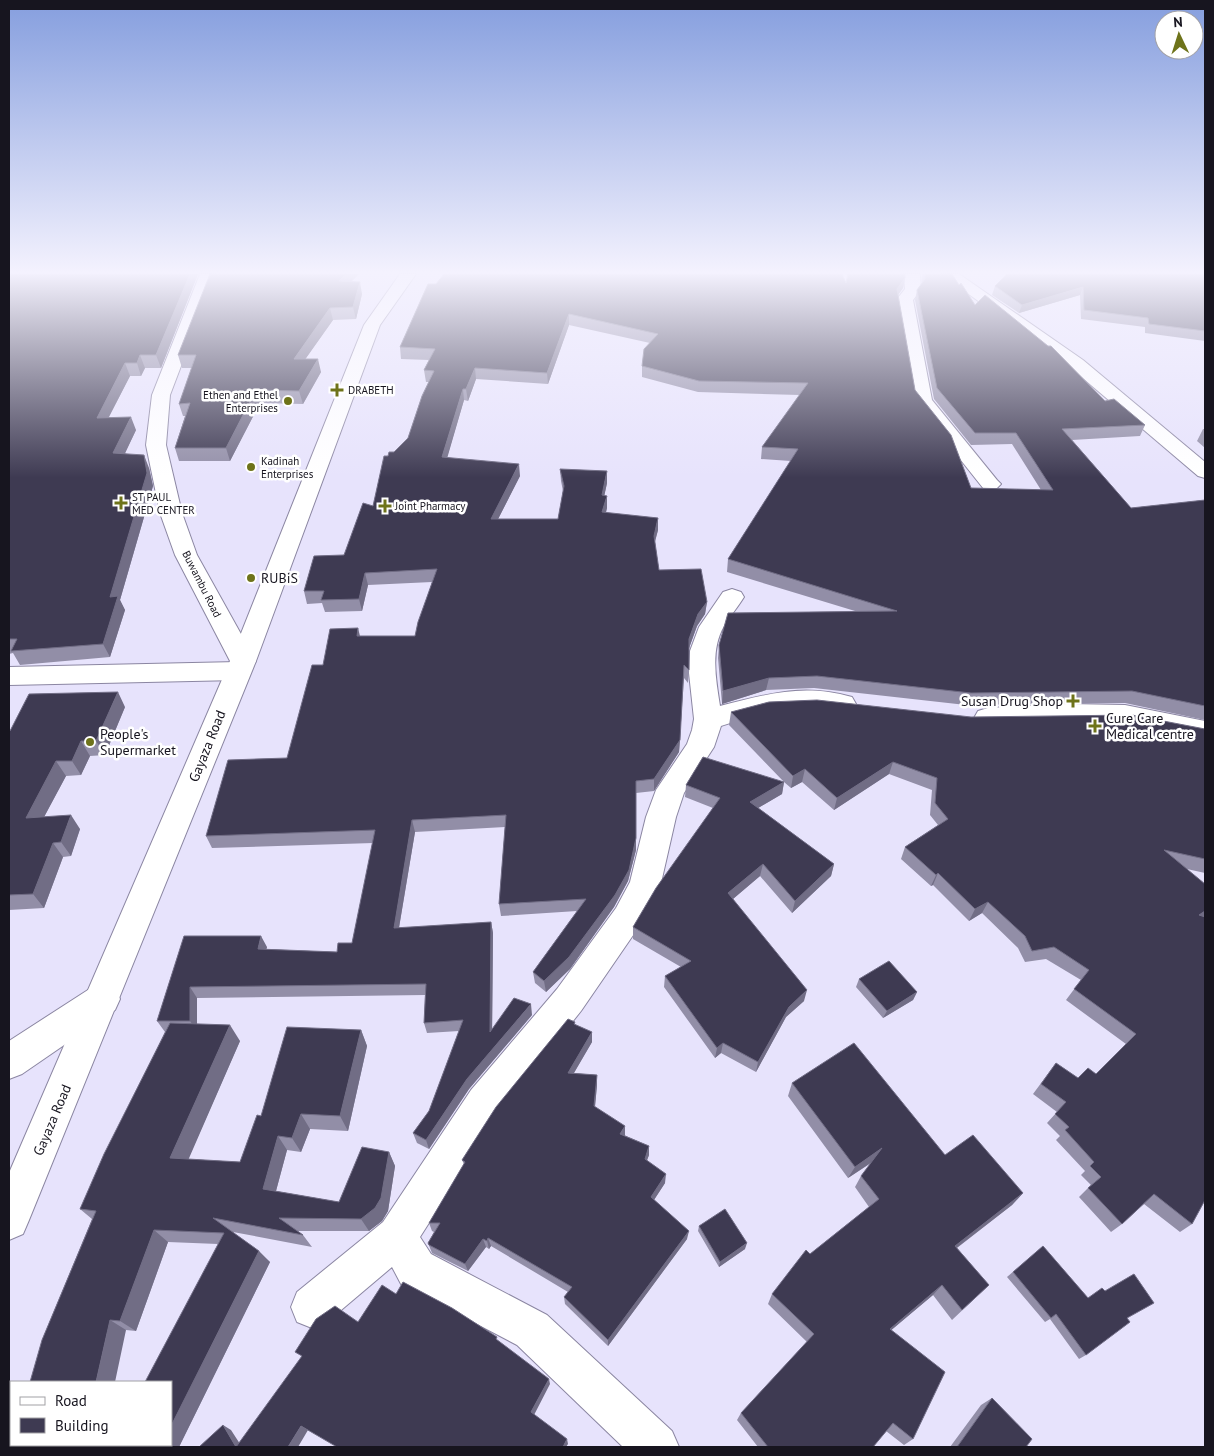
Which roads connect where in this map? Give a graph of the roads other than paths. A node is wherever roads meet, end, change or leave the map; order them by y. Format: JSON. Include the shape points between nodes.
{"nodes":[{"id":1,"x":182,"y":342,"type":"edge"},
{"id":2,"x":365,"y":342,"type":"edge"},
{"id":3,"x":913,"y":342,"type":"edge"},
{"id":4,"x":1046,"y":342,"type":"edge"},
{"id":5,"x":1205,"y":472,"type":"edge"},
{"id":6,"x":990,"y":484,"type":"dead end"},
{"id":7,"x":732,"y":597,"type":"dead end"},
{"id":8,"x":241,"y":666,"type":"junction"},
{"id":9,"x":9,"y":676,"type":"edge"},
{"id":10,"x":868,"y":707,"type":"edge"},
{"id":11,"x":966,"y":717,"type":"edge"},
{"id":12,"x":708,"y":719,"type":"junction"},
{"id":13,"x":1205,"y":731,"type":"edge"},
{"id":14,"x":103,"y":999,"type":"junction"},
{"id":15,"x":9,"y":1062,"type":"edge"},
{"id":16,"x":9,"y":1220,"type":"edge"},
{"id":17,"x":397,"y":1236,"type":"junction"},
{"id":18,"x":312,"y":1307,"type":"dead end"},
{"id":19,"x":656,"y":1447,"type":"edge"}],
"edges":[{"from":1,"to":8,"type":"street","name":"Buwambu Road","via":[[161,395],[156,445],[171,512],[186,555]]},
{"from":2,"to":8,"type":"street","name":"Gayaza Road"},
{"from":3,"to":6,"type":"street","via":[[923,402]]},
{"from":4,"to":5,"type":"street","via":[[1128,405]]},
{"from":7,"to":12,"type":"street","via":[[711,627],[704,651],[702,673]]},
{"from":8,"to":9,"type":"street"},
{"from":8,"to":14,"type":"street","name":"Gayaza Road"},
{"from":10,"to":12,"type":"street","via":[[814,700],[783,700]]},
{"from":11,"to":13,"type":"street","via":[[1126,715]]},
{"from":12,"to":17,"type":"street","via":[[700,747],[671,790],[660,816],[645,883],[627,918],[568,1000],[484,1103]]},
{"from":14,"to":15,"type":"street"},
{"from":14,"to":16,"type":"street","name":"Gayaza Road"},
{"from":17,"to":18,"type":"street"},
{"from":17,"to":19,"type":"street","via":[[416,1269],[532,1330]]}]}
